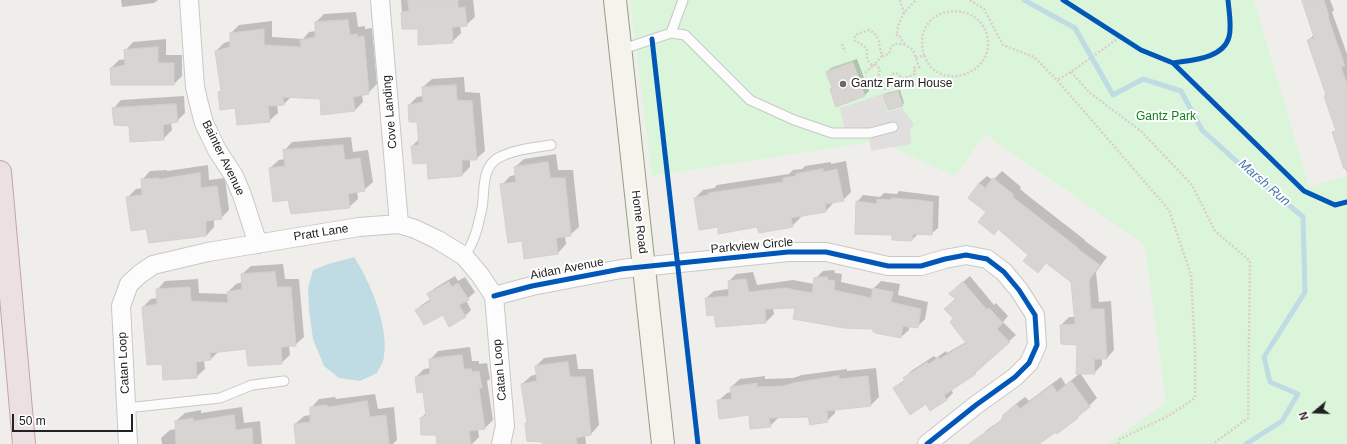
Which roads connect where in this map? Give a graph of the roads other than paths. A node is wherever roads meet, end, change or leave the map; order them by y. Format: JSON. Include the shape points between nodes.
{"nodes":[{"id":1,"x":189,"y":0,"type":"edge"},
{"id":2,"x":380,"y":0,"type":"edge"},
{"id":3,"x":615,"y":0,"type":"edge"},
{"id":4,"x":684,"y":0,"type":"edge"},
{"id":5,"x":671,"y":33,"type":"junction"},
{"id":6,"x":620,"y":50,"type":"junction"},
{"id":7,"x":893,"y":127,"type":"dead end"},
{"id":8,"x":551,"y":145,"type":"dead end"},
{"id":9,"x":0,"y":172,"type":"edge"},
{"id":10,"x":399,"y":224,"type":"junction"},
{"id":11,"x":258,"y":244,"type":"junction"},
{"id":12,"x":464,"y":256,"type":"junction"},
{"id":13,"x":645,"y":266,"type":"junction"},
{"id":14,"x":129,"y":284,"type":"joint"},
{"id":15,"x":494,"y":296,"type":"junction"},
{"id":16,"x":284,"y":381,"type":"dead end"},
{"id":17,"x":126,"y":408,"type":"junction"},
{"id":18,"x":24,"y":444,"type":"edge"},
{"id":19,"x":128,"y":444,"type":"edge"},
{"id":20,"x":501,"y":444,"type":"edge"},
{"id":21,"x":663,"y":444,"type":"edge"},
{"id":22,"x":927,"y":444,"type":"edge"}],
"edges":[{"from":1,"to":11,"type":"street","name":"Bainter Avenue","via":[[195,87],[204,124],[234,176]]},
{"from":2,"to":10,"type":"street","name":"Cove Landing"},
{"from":3,"to":6,"type":"street","name":"Home Road"},
{"from":4,"to":5,"type":"lane"},
{"from":5,"to":6,"type":"lane"},
{"from":5,"to":7,"type":"lane","via":[[685,35],[750,100],[794,120],[832,133],[870,133]]},
{"from":6,"to":13,"type":"street","name":"Home Road"},
{"from":8,"to":12,"type":"lane","via":[[511,152],[490,164],[483,190],[478,227]]},
{"from":9,"to":18,"type":"highway"},
{"from":10,"to":11,"type":"street","name":"Pratt Lane","via":[[359,227]]},
{"from":10,"to":12,"type":"street","name":"Pratt Lane","via":[[438,240]]},
{"from":11,"to":14,"type":"street","name":"Pratt Lane","via":[[153,264]]},
{"from":12,"to":15,"type":"street","name":"Pratt Lane"},
{"from":13,"to":15,"type":"street","name":"Aidan Avenue","via":[[532,286]]},
{"from":13,"to":21,"type":"street","name":"Home Road"},
{"from":13,"to":22,"type":"street","name":"Parkview Circle","via":[[788,252],[826,252],[888,266],[921,266],[966,255],[987,259],[1004,272],[1035,316],[1037,345],[1029,363],[1015,376]]},
{"from":14,"to":17,"type":"street","name":"Catan Loop","via":[[121,306]]},
{"from":15,"to":20,"type":"street","name":"Catan Loop","via":[[505,426]]},
{"from":16,"to":17,"type":"lane","via":[[252,385],[220,398]]},
{"from":17,"to":19,"type":"street","name":"Catan Loop"}]}
